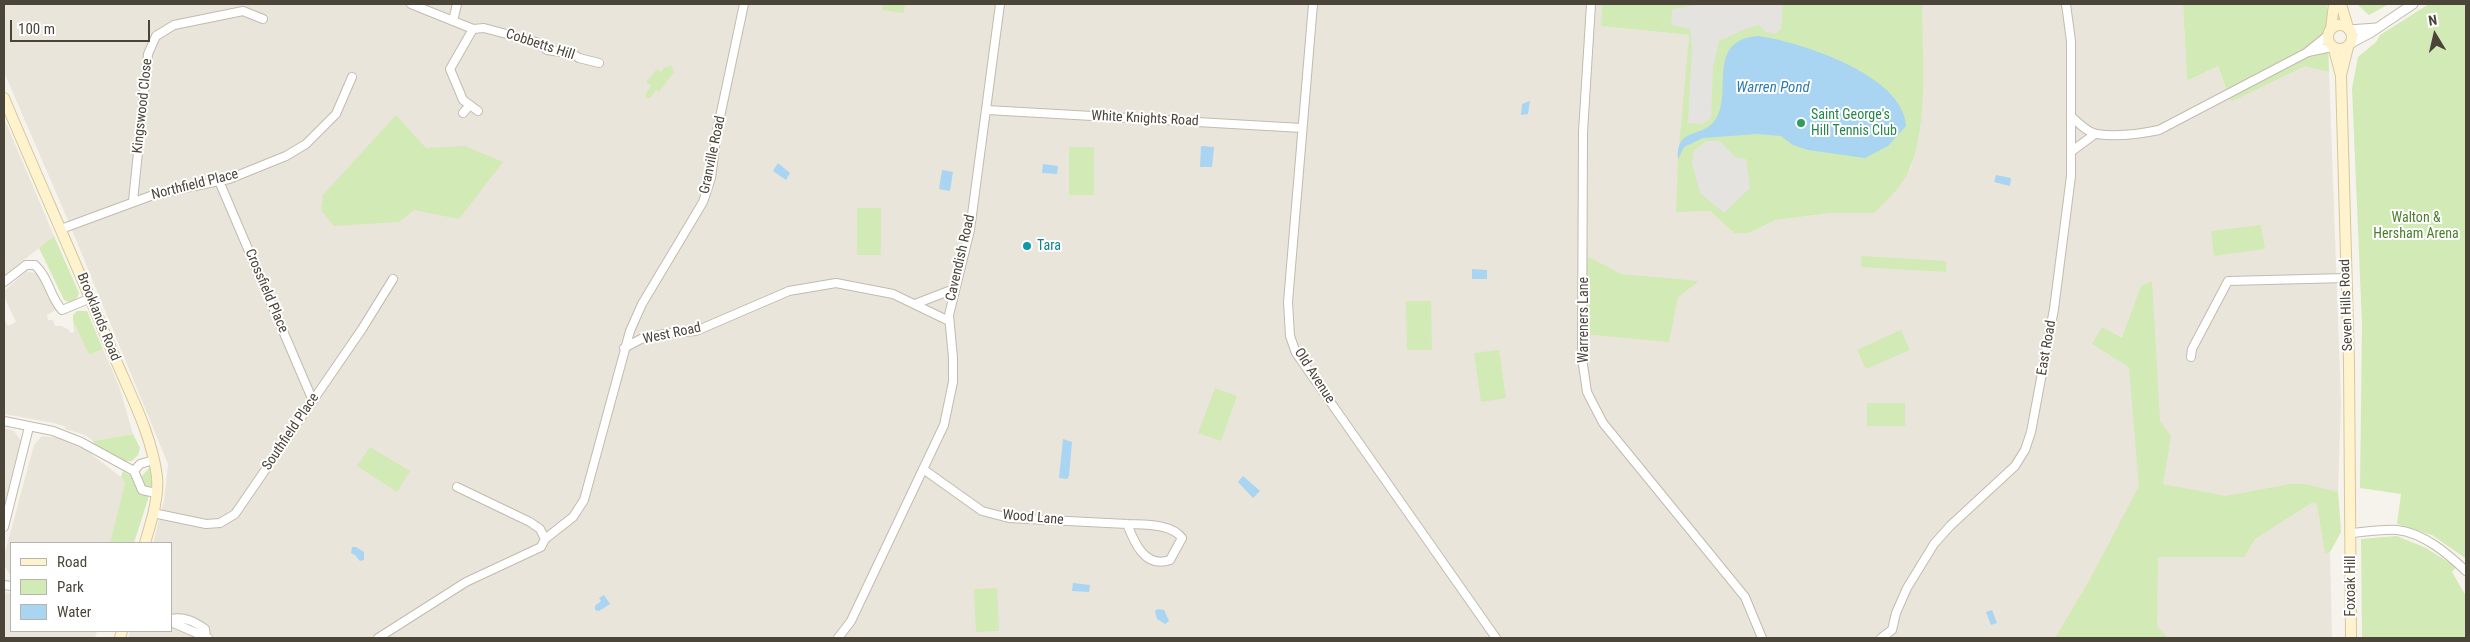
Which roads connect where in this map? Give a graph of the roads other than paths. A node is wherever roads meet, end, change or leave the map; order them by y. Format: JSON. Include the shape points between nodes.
{"nodes":[{"id":1,"x":411,"y":4,"type":"edge"},
{"id":2,"x":457,"y":4,"type":"edge"},
{"id":3,"x":744,"y":4,"type":"edge"},
{"id":4,"x":1000,"y":4,"type":"edge"},
{"id":5,"x":1313,"y":4,"type":"edge"},
{"id":6,"x":1592,"y":4,"type":"edge"},
{"id":7,"x":2066,"y":4,"type":"edge"},
{"id":8,"x":2334,"y":4,"type":"edge"},
{"id":9,"x":2341,"y":4,"type":"edge"},
{"id":10,"x":2413,"y":4,"type":"edge"},
{"id":11,"x":263,"y":19,"type":"dead end"},
{"id":12,"x":453,"y":21,"type":"junction"},
{"id":13,"x":2376,"y":28,"type":"junction"},
{"id":14,"x":473,"y":29,"type":"junction"},
{"id":15,"x":2349,"y":29,"type":"junction"},
{"id":16,"x":2329,"y":32,"type":"junction"},
{"id":17,"x":2349,"y":45,"type":"junction"},
{"id":18,"x":2333,"y":48,"type":"junction"},
{"id":19,"x":2306,"y":53,"type":"junction"},
{"id":20,"x":599,"y":63,"type":"dead end"},
{"id":21,"x":2341,"y":76,"type":"junction"},
{"id":22,"x":352,"y":77,"type":"dead end"},
{"id":23,"x":4,"y":98,"type":"edge"},
{"id":24,"x":470,"y":105,"type":"junction"},
{"id":25,"x":987,"y":110,"type":"junction"},
{"id":26,"x":478,"y":111,"type":"dead end"},
{"id":27,"x":464,"y":113,"type":"dead end"},
{"id":28,"x":2071,"y":116,"type":"junction"},
{"id":29,"x":1302,"y":128,"type":"junction"},
{"id":30,"x":2096,"y":134,"type":"junction"},
{"id":31,"x":2072,"y":150,"type":"junction"},
{"id":32,"x":219,"y":181,"type":"junction"},
{"id":33,"x":133,"y":201,"type":"junction"},
{"id":34,"x":61,"y":230,"type":"junction"},
{"id":35,"x":2346,"y":278,"type":"junction"},
{"id":36,"x":393,"y":279,"type":"dead end"},
{"id":37,"x":4,"y":282,"type":"edge"},
{"id":38,"x":954,"y":289,"type":"junction"},
{"id":39,"x":91,"y":298,"type":"junction"},
{"id":40,"x":915,"y":304,"type":"junction"},
{"id":41,"x":949,"y":321,"type":"junction"},
{"id":42,"x":624,"y":348,"type":"junction"},
{"id":43,"x":2192,"y":357,"type":"dead end"},
{"id":44,"x":312,"y":401,"type":"junction"},
{"id":45,"x":4,"y":421,"type":"edge"},
{"id":46,"x":29,"y":427,"type":"junction"},
{"id":47,"x":154,"y":460,"type":"junction"},
{"id":48,"x":923,"y":469,"type":"junction"},
{"id":49,"x":134,"y":471,"type":"junction"},
{"id":50,"x":457,"y":487,"type":"dead end"},
{"id":51,"x":156,"y":494,"type":"junction"},
{"id":52,"x":153,"y":512,"type":"junction"},
{"id":53,"x":1127,"y":524,"type":"junction"},
{"id":54,"x":4,"y":527,"type":"edge"},
{"id":55,"x":2351,"y":533,"type":"junction"},
{"id":56,"x":545,"y":539,"type":"junction"},
{"id":57,"x":145,"y":542,"type":"edge"},
{"id":58,"x":2466,"y":571,"type":"edge"},
{"id":59,"x":172,"y":620,"type":"edge"},
{"id":60,"x":207,"y":638,"type":"edge"},
{"id":61,"x":378,"y":638,"type":"edge"},
{"id":62,"x":838,"y":638,"type":"edge"},
{"id":63,"x":1496,"y":638,"type":"edge"},
{"id":64,"x":1762,"y":638,"type":"edge"},
{"id":65,"x":1881,"y":638,"type":"edge"},
{"id":66,"x":2351,"y":638,"type":"edge"}],
"edges":[{"from":1,"to":12,"type":"street","name":"Cobbetts Hill"},
{"from":2,"to":12,"type":"street"},
{"from":3,"to":42,"type":"street","name":"Granville Road","via":[[717,131],[711,178],[703,202],[642,304]]},
{"from":4,"to":25,"type":"street","name":"Cavendish Road"},
{"from":5,"to":29,"type":"street","name":"Old Avenue"},
{"from":6,"to":64,"type":"street","name":"Warreners Lane","via":[[1584,104],[1582,186],[1582,358],[1587,392],[1603,423],[1745,598]]},
{"from":7,"to":28,"type":"street","name":"East Road","via":[[2071,41]]},
{"from":8,"to":16,"type":"main road"},
{"from":9,"to":15,"type":"main road"},
{"from":10,"to":13,"type":"street"},
{"from":11,"to":33,"type":"street","name":"Kingswood Close","via":[[243,11],[174,25],[156,36],[148,54]]},
{"from":12,"to":14,"type":"street","name":"Cobbetts Hill"},
{"from":13,"to":15,"type":"street"},
{"from":13,"to":17,"type":"street"},
{"from":14,"to":20,"type":"street","name":"Cobbetts Hill","via":[[484,28],[536,42],[547,50]]},
{"from":14,"to":24,"type":"street","via":[[450,69],[463,100]]},
{"from":15,"to":16,"type":"main road","via":[[2337,25]]},
{"from":15,"to":17,"type":"main road","via":[[2352,36]]},
{"from":16,"to":18,"type":"main road"},
{"from":16,"to":19,"type":"street"},
{"from":17,"to":18,"type":"main road","via":[[2342,50]]},
{"from":17,"to":21,"type":"main road"},
{"from":18,"to":19,"type":"street"},
{"from":18,"to":21,"type":"main road"},
{"from":19,"to":30,"type":"street","via":[[2159,130]]},
{"from":21,"to":35,"type":"main road","name":"Seven Hills Road"},
{"from":22,"to":32,"type":"street","name":"Northfield Place","via":[[336,114],[306,144],[286,156]]},
{"from":23,"to":34,"type":"main road","name":"Brooklands Road"},
{"from":24,"to":26,"type":"street"},
{"from":24,"to":27,"type":"street"},
{"from":25,"to":29,"type":"street","name":"White Knights Road"},
{"from":25,"to":38,"type":"street","name":"Cavendish Road","via":[[970,230]]},
{"from":28,"to":30,"type":"street"},
{"from":28,"to":31,"type":"street","name":"East Road"},
{"from":29,"to":63,"type":"street","name":"Old Avenue","via":[[1288,302],[1290,336],[1296,353]]},
{"from":30,"to":31,"type":"street"},
{"from":31,"to":65,"type":"street","name":"East Road","via":[[2054,309],[2032,432],[2025,450],[2015,466],[1934,544],[1907,588],[1892,630]]},
{"from":32,"to":33,"type":"street","name":"Northfield Place"},
{"from":32,"to":44,"type":"street","name":"Crossfield Place"},
{"from":33,"to":34,"type":"street","name":"Northfield Place"},
{"from":34,"to":39,"type":"main road","name":"Brooklands Road"},
{"from":35,"to":43,"type":"street","via":[[2228,281],[2192,349]]},
{"from":35,"to":55,"type":"main road","name":"Seven Hills Road"},
{"from":36,"to":44,"type":"street","name":"Southfield Place"},
{"from":37,"to":39,"type":"street","via":[[26,265],[35,265],[43,272],[63,314]]},
{"from":38,"to":40,"type":"street"},
{"from":38,"to":41,"type":"street","name":"Cavendish Road"},
{"from":39,"to":47,"type":"main road","name":"Brooklands Road"},
{"from":40,"to":41,"type":"street","name":"West Road"},
{"from":40,"to":42,"type":"street","name":"West Road","via":[[893,294],[856,285],[819,284],[789,291],[696,331],[640,339]]},
{"from":41,"to":48,"type":"street","name":"Cavendish Road","via":[[954,369],[950,405]]},
{"from":42,"to":56,"type":"street","name":"West Road","via":[[584,500],[573,517]]},
{"from":44,"to":52,"type":"street","name":"Southfield Place","via":[[235,514],[220,523],[206,524]]},
{"from":45,"to":46,"type":"street"},
{"from":46,"to":49,"type":"street","via":[[67,436]]},
{"from":46,"to":54,"type":"street"},
{"from":47,"to":49,"type":"street","via":[[140,464]]},
{"from":47,"to":51,"type":"main road","name":"Brooklands Road"},
{"from":48,"to":53,"type":"street","name":"Wood Lane","via":[[982,511],[1009,518]]},
{"from":48,"to":62,"type":"street","name":"Cavendish Road","via":[[851,621]]},
{"from":49,"to":51,"type":"street","via":[[142,490]]},
{"from":50,"to":56,"type":"street","via":[[530,522],[540,528]]},
{"from":51,"to":52,"type":"main road","name":"Brooklands Road"},
{"from":52,"to":57,"type":"main road","name":"Brooklands Road"},
{"from":53,"to":53,"type":"street","name":"Wood Lane","via":[[1138,550],[1158,562],[1170,560],[1182,538],[1178,533],[1159,526]]},
{"from":55,"to":58,"type":"street","via":[[2405,532],[2433,545]]},
{"from":55,"to":66,"type":"main road","name":"Foxoak Hill"},
{"from":56,"to":61,"type":"street","name":"West Road","via":[[541,547],[466,582]]},
{"from":59,"to":60,"type":"street"}]}
